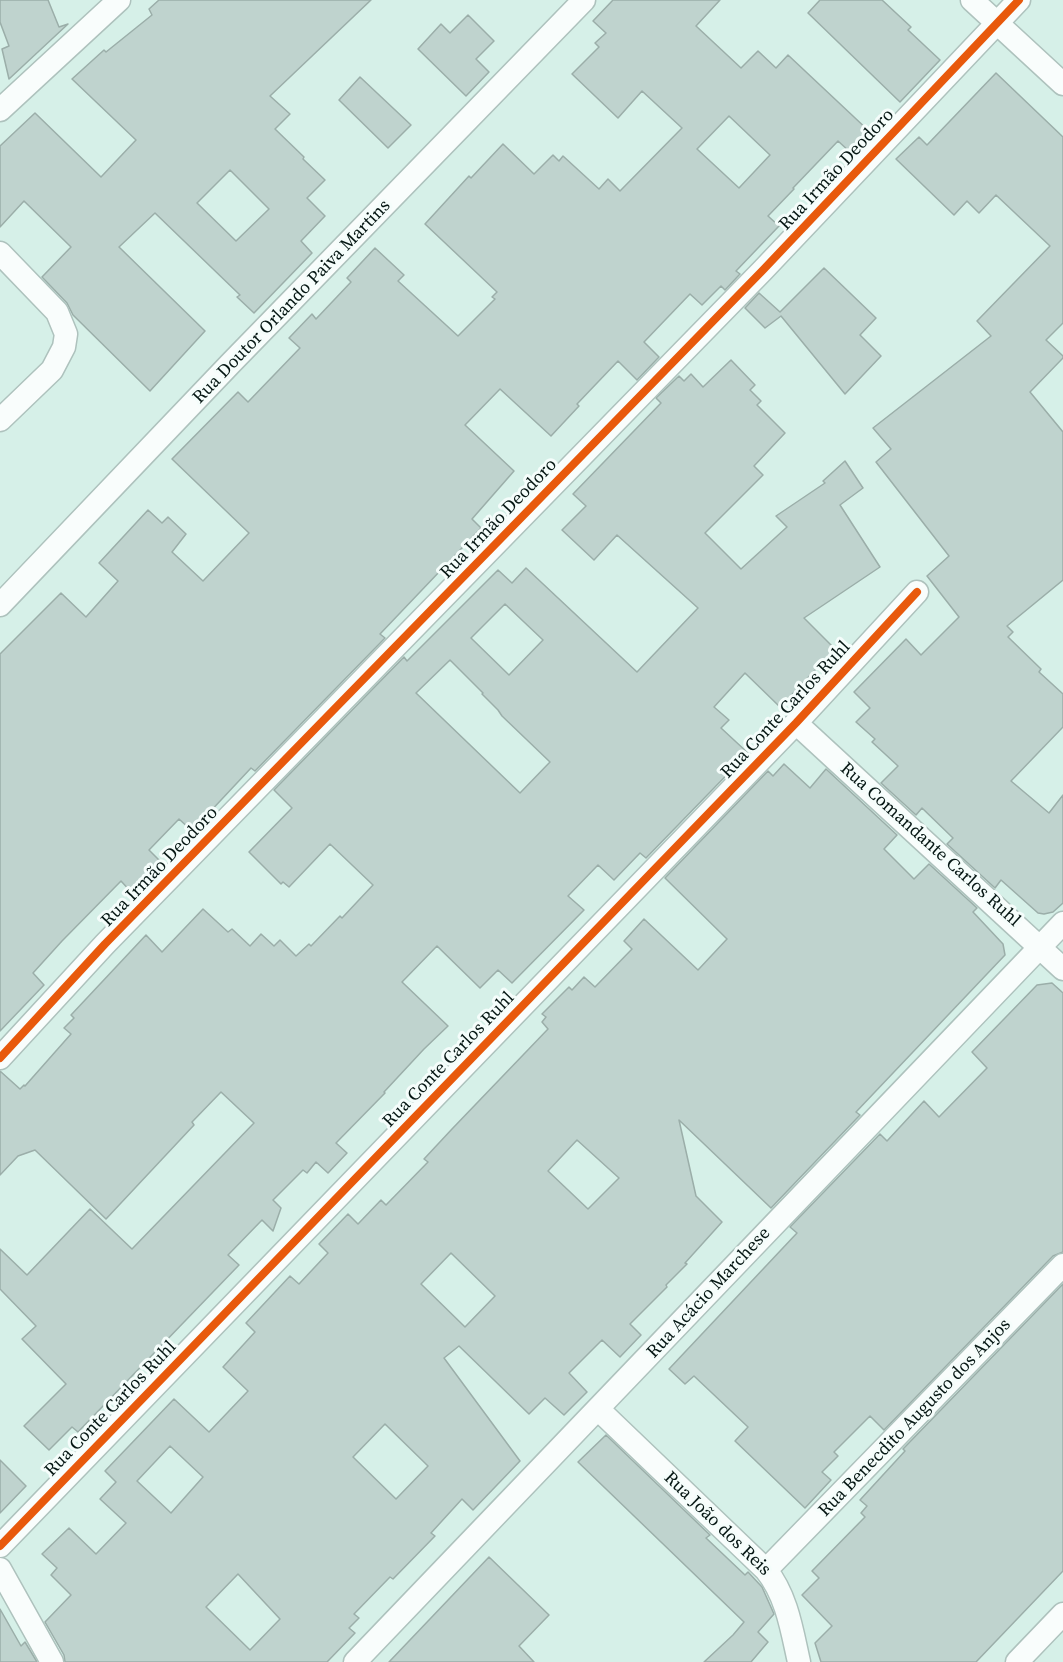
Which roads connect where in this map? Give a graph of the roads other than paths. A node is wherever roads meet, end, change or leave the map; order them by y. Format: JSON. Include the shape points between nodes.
{"nodes":[{"id":1,"x":119,"y":0,"type":"edge"},
{"id":2,"x":584,"y":0,"type":"edge"},
{"id":3,"x":972,"y":0,"type":"edge"},
{"id":4,"x":1019,"y":0,"type":"edge"},
{"id":5,"x":997,"y":23,"type":"junction"},
{"id":6,"x":1063,"y":84,"type":"edge"},
{"id":7,"x":0,"y":110,"type":"edge"},
{"id":8,"x":0,"y":253,"type":"edge"},
{"id":9,"x":0,"y":420,"type":"edge"},
{"id":10,"x":917,"y":592,"type":"dead end"},
{"id":11,"x":0,"y":605,"type":"edge"},
{"id":12,"x":796,"y":723,"type":"junction"},
{"id":13,"x":1063,"y":923,"type":"edge"},
{"id":14,"x":1041,"y":947,"type":"junction"},
{"id":15,"x":1063,"y":969,"type":"edge"},
{"id":16,"x":0,"y":1058,"type":"edge"},
{"id":17,"x":1063,"y":1265,"type":"edge"},
{"id":18,"x":598,"y":1409,"type":"junction"},
{"id":19,"x":0,"y":1546,"type":"edge"},
{"id":20,"x":0,"y":1569,"type":"edge"},
{"id":21,"x":766,"y":1570,"type":"junction"},
{"id":22,"x":1063,"y":1614,"type":"edge"},
{"id":23,"x":52,"y":1662,"type":"edge"},
{"id":24,"x":355,"y":1662,"type":"edge"},
{"id":25,"x":799,"y":1662,"type":"edge"},
{"id":26,"x":1017,"y":1662,"type":"edge"}],
"edges":[{"from":1,"to":7,"type":"street"},
{"from":2,"to":11,"type":"street","name":"Rua Doutor Orlando Paiva Martins"},
{"from":3,"to":5,"type":"street"},
{"from":4,"to":5,"type":"street","name":"Rua Irmão Deodoro"},
{"from":5,"to":6,"type":"street"},
{"from":5,"to":16,"type":"street","name":"Rua Irmão Deodoro","via":[[763,270],[105,944]]},
{"from":8,"to":9,"type":"street","via":[[57,312],[66,334],[52,370]]},
{"from":10,"to":12,"type":"street","name":"Rua Conte Carlos Ruhl"},
{"from":12,"to":14,"type":"street","name":"Rua Comandante Carlos Ruhl"},
{"from":12,"to":19,"type":"street","name":"Rua Conte Carlos Ruhl"},
{"from":13,"to":14,"type":"street","name":"Rua Acácio Marchese"},
{"from":14,"to":15,"type":"street","name":"Rua Comandante Carlos Ruhl"},
{"from":14,"to":18,"type":"street","name":"Rua Acácio Marchese"},
{"from":17,"to":21,"type":"street","name":"Rua Benecdito Augusto dos Anjos"},
{"from":18,"to":21,"type":"street","name":"Rua João dos Reis"},
{"from":18,"to":24,"type":"street","name":"Rua Acácio Marchese"},
{"from":20,"to":23,"type":"street"},
{"from":21,"to":25,"type":"street","name":"Rua João dos Reis","via":[[780,1593]]},
{"from":22,"to":26,"type":"street"}]}
